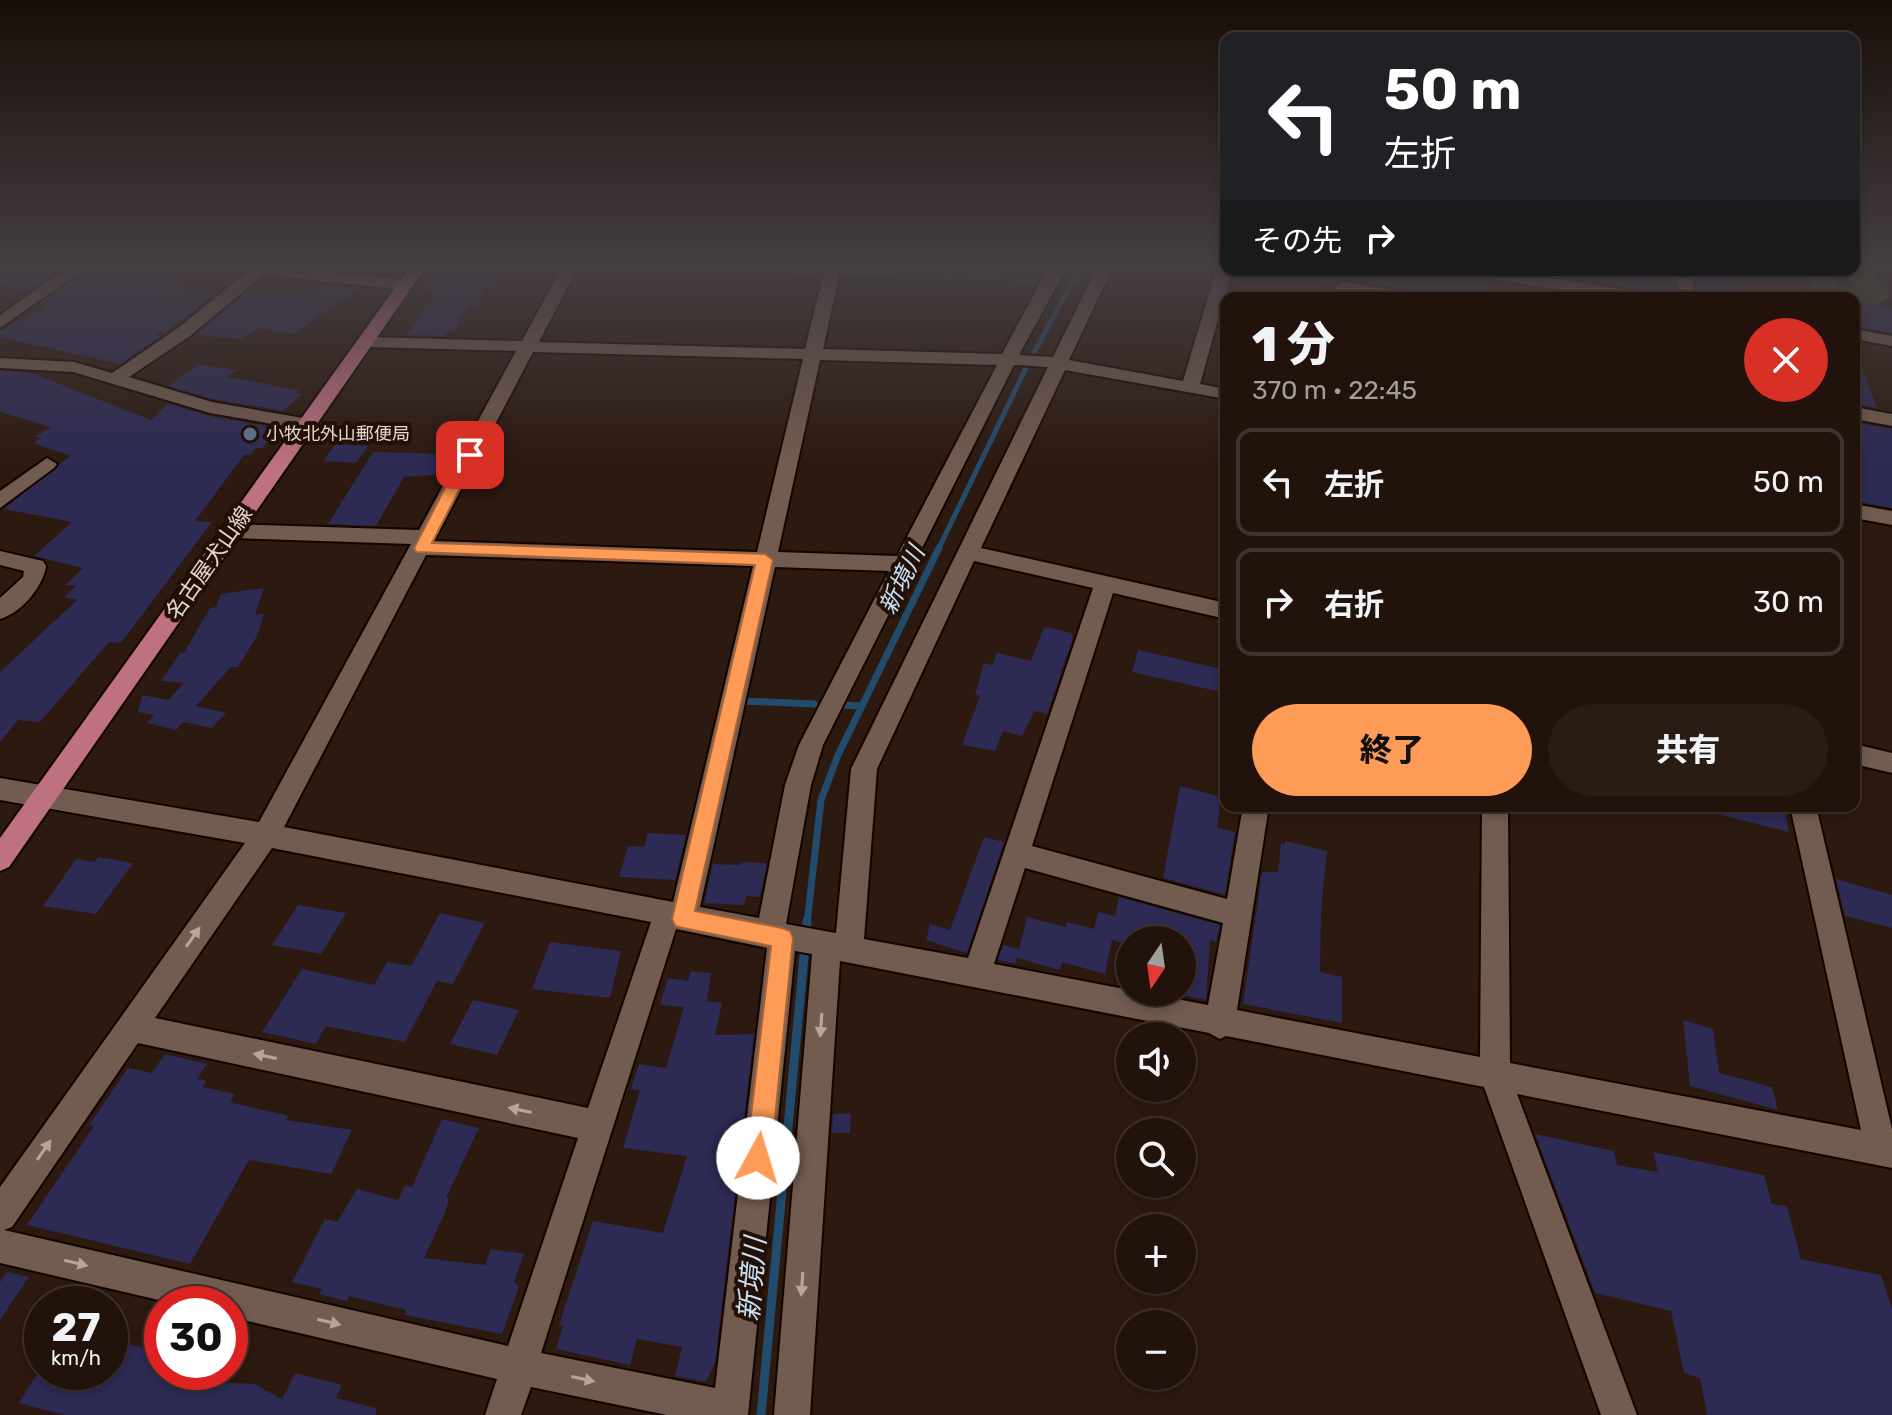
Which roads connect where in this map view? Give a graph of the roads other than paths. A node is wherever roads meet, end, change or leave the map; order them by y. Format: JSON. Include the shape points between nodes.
{"nodes":[{"id":1,"x":182,"y":333,"type":"edge"},
{"id":2,"x":372,"y":333,"type":"edge"},
{"id":3,"x":535,"y":333,"type":"edge"},
{"id":4,"x":819,"y":333,"type":"edge"},
{"id":5,"x":1024,"y":333,"type":"edge"},
{"id":6,"x":1070,"y":333,"type":"edge"},
{"id":7,"x":1206,"y":333,"type":"edge"},
{"id":8,"x":1860,"y":335,"type":"edge"},
{"id":9,"x":1892,"y":341,"type":"edge"},
{"id":10,"x":366,"y":342,"type":"junction"},
{"id":11,"x":528,"y":346,"type":"junction"},
{"id":12,"x":814,"y":354,"type":"junction"},
{"id":13,"x":1012,"y":360,"type":"junction"},
{"id":14,"x":1054,"y":362,"type":"junction"},
{"id":15,"x":0,"y":363,"type":"edge"},
{"id":16,"x":115,"y":379,"type":"junction"},
{"id":17,"x":1190,"y":387,"type":"junction"},
{"id":18,"x":1220,"y":393,"type":"edge"},
{"id":19,"x":1860,"y":414,"type":"edge"},
{"id":20,"x":1892,"y":420,"type":"edge"},
{"id":21,"x":307,"y":424,"type":"junction"},
{"id":22,"x":47,"y":464,"type":"dead end"},
{"id":23,"x":0,"y":501,"type":"edge"},
{"id":24,"x":1860,"y":512,"type":"edge"},
{"id":25,"x":1892,"y":518,"type":"edge"},
{"id":26,"x":231,"y":531,"type":"junction"},
{"id":27,"x":424,"y":543,"type":"junction"},
{"id":28,"x":966,"y":552,"type":"junction"},
{"id":29,"x":0,"y":558,"type":"edge"},
{"id":30,"x":765,"y":560,"type":"junction"},
{"id":31,"x":906,"y":564,"type":"junction"},
{"id":32,"x":1105,"y":584,"type":"junction"},
{"id":33,"x":1220,"y":610,"type":"edge"},
{"id":34,"x":0,"y":611,"type":"edge"},
{"id":35,"x":1860,"y":755,"type":"edge"},
{"id":36,"x":1892,"y":763,"type":"edge"},
{"id":37,"x":0,"y":789,"type":"edge"},
{"id":38,"x":43,"y":799,"type":"junction"},
{"id":39,"x":1255,"y":812,"type":"edge"},
{"id":40,"x":1495,"y":812,"type":"edge"},
{"id":41,"x":1804,"y":812,"type":"edge"},
{"id":42,"x":266,"y":835,"type":"junction"},
{"id":43,"x":1017,"y":854,"type":"junction"},
{"id":44,"x":0,"y":859,"type":"edge"},
{"id":45,"x":1238,"y":915,"type":"junction"},
{"id":46,"x":675,"y":917,"type":"junction"},
{"id":47,"x":776,"y":937,"type":"junction"},
{"id":48,"x":838,"y":949,"type":"junction"},
{"id":49,"x":976,"y":976,"type":"junction"},
{"id":50,"x":1220,"y":1024,"type":"junction"},
{"id":51,"x":130,"y":1027,"type":"junction"},
{"id":52,"x":1495,"y":1075,"type":"junction"},
{"id":53,"x":596,"y":1126,"type":"junction"},
{"id":54,"x":1886,"y":1151,"type":"edge"},
{"id":55,"x":0,"y":1215,"type":"edge"},
{"id":56,"x":0,"y":1246,"type":"edge"},
{"id":57,"x":518,"y":1366,"type":"junction"},
{"id":58,"x":731,"y":1412,"type":"edge"},
{"id":59,"x":503,"y":1415,"type":"edge"},
{"id":60,"x":792,"y":1415,"type":"edge"},
{"id":61,"x":1619,"y":1415,"type":"edge"}],
"edges":[{"from":1,"to":16,"type":"street"},
{"from":2,"to":10,"type":"main road","name":"名古屋犬山線"},
{"from":3,"to":11,"type":"street"},
{"from":4,"to":12,"type":"street"},
{"from":5,"to":13,"type":"street"},
{"from":6,"to":14,"type":"street"},
{"from":7,"to":17,"type":"street"},
{"from":8,"to":9,"type":"street"},
{"from":10,"to":11,"type":"street"},
{"from":10,"to":21,"type":"main road","name":"名古屋犬山線"},
{"from":11,"to":12,"type":"street"},
{"from":11,"to":27,"type":"street"},
{"from":12,"to":13,"type":"street"},
{"from":12,"to":30,"type":"street"},
{"from":13,"to":14,"type":"street"},
{"from":13,"to":31,"type":"street"},
{"from":14,"to":17,"type":"street"},
{"from":14,"to":28,"type":"street"},
{"from":15,"to":16,"type":"street","via":[[74,367]]},
{"from":16,"to":21,"type":"street","via":[[210,407]]},
{"from":17,"to":18,"type":"street"},
{"from":19,"to":20,"type":"street"},
{"from":21,"to":26,"type":"main road","name":"名古屋犬山線"},
{"from":22,"to":23,"type":"street"},
{"from":24,"to":25,"type":"street"},
{"from":26,"to":27,"type":"street"},
{"from":26,"to":38,"type":"main road","name":"名古屋犬山線"},
{"from":27,"to":30,"type":"street"},
{"from":27,"to":42,"type":"street"},
{"from":28,"to":32,"type":"street"},
{"from":28,"to":48,"type":"street","via":[[864,769]]},
{"from":29,"to":34,"type":"street","via":[[35,566],[33,580]]},
{"from":30,"to":31,"type":"street"},
{"from":30,"to":46,"type":"street"},
{"from":31,"to":47,"type":"street","via":[[811,745],[798,785]]},
{"from":32,"to":33,"type":"street"},
{"from":32,"to":43,"type":"street"},
{"from":35,"to":36,"type":"street"},
{"from":37,"to":38,"type":"street"},
{"from":38,"to":42,"type":"street"},
{"from":38,"to":44,"type":"main road","name":"名古屋犬山線"},
{"from":39,"to":45,"type":"street"},
{"from":40,"to":52,"type":"street"},
{"from":41,"to":54,"type":"street"},
{"from":42,"to":46,"type":"street"},
{"from":51,"to":42,"type":"street","one_way":true},
{"from":43,"to":45,"type":"street"},
{"from":43,"to":49,"type":"street"},
{"from":45,"to":50,"type":"street"},
{"from":46,"to":47,"type":"street"},
{"from":46,"to":53,"type":"street"},
{"from":47,"to":48,"type":"street"},
{"from":47,"to":58,"type":"street"},
{"from":48,"to":49,"type":"street"},
{"from":48,"to":60,"type":"street","one_way":true},
{"from":49,"to":50,"type":"street"},
{"from":50,"to":52,"type":"street"},
{"from":53,"to":51,"type":"street","one_way":true},
{"from":55,"to":51,"type":"street","one_way":true},
{"from":52,"to":54,"type":"street"},
{"from":52,"to":61,"type":"street"},
{"from":53,"to":57,"type":"street"},
{"from":56,"to":57,"type":"street","one_way":true},
{"from":57,"to":58,"type":"street","one_way":true},
{"from":57,"to":59,"type":"street"}]}
